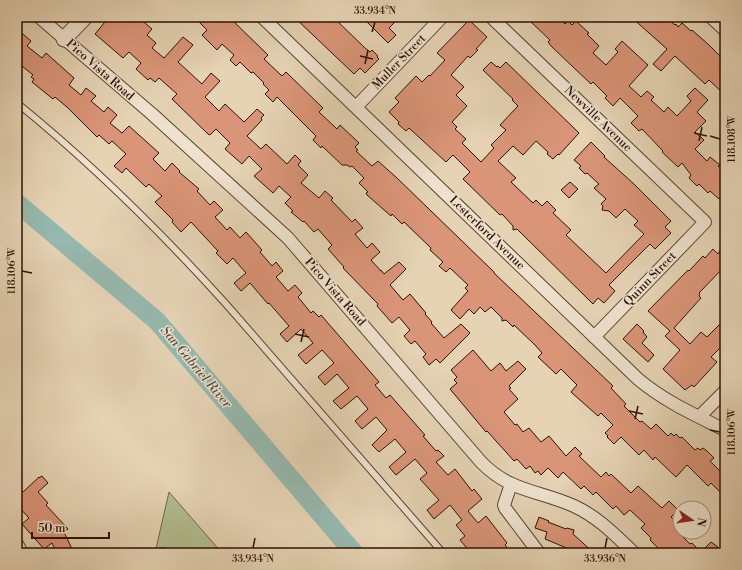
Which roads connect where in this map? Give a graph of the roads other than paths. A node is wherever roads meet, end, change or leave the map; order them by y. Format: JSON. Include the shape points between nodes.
{"nodes":[{"id":1,"x":39,"y":17,"type":"edge"},
{"id":2,"x":85,"y":17,"type":"edge"},
{"id":3,"x":263,"y":17,"type":"edge"},
{"id":4,"x":442,"y":17,"type":"edge"},
{"id":5,"x":491,"y":17,"type":"edge"},
{"id":6,"x":711,"y":17,"type":"edge"},
{"id":7,"x":725,"y":30,"type":"edge"},
{"id":8,"x":64,"y":39,"type":"junction"},
{"id":9,"x":17,"y":103,"type":"edge"},
{"id":10,"x":356,"y":107,"type":"junction"},
{"id":11,"x":705,"y":222,"type":"joint"},
{"id":12,"x":594,"y":337,"type":"junction"},
{"id":13,"x":725,"y":391,"type":"edge"},
{"id":14,"x":699,"y":418,"type":"junction"},
{"id":15,"x":725,"y":430,"type":"edge"},
{"id":16,"x":511,"y":484,"type":"junction"},
{"id":17,"x":17,"y":544,"type":"edge"},
{"id":18,"x":22,"y":553,"type":"edge"},
{"id":19,"x":443,"y":553,"type":"edge"},
{"id":20,"x":539,"y":553,"type":"edge"},
{"id":21,"x":634,"y":553,"type":"edge"}],
"edges":[{"from":1,"to":8,"type":"street","name":"Pico Vista Road"},
{"from":2,"to":8,"type":"street"},
{"from":3,"to":10,"type":"street","name":"Lesterford Avenue"},
{"from":4,"to":10,"type":"street","name":"Muller Street"},
{"from":5,"to":11,"type":"street","name":"Newville Avenue"},
{"from":6,"to":7,"type":"street"},
{"from":8,"to":16,"type":"street","name":"Pico Vista Road","via":[[283,233],[481,462],[495,475]]},
{"from":9,"to":19,"type":"lane","via":[[109,184],[191,265]]},
{"from":10,"to":12,"type":"street","name":"Lesterford Avenue"},
{"from":11,"to":12,"type":"street","name":"Quinn Street"},
{"from":12,"to":14,"type":"street","name":"Lesterford Avenue","via":[[651,390]]},
{"from":13,"to":14,"type":"street"},
{"from":14,"to":15,"type":"street","name":"Lesterford Avenue"},
{"from":16,"to":20,"type":"street","via":[[505,508]]},
{"from":16,"to":21,"type":"street","name":"Pico Vista Road","via":[[585,512],[609,529]]},
{"from":17,"to":18,"type":"street"}]}
